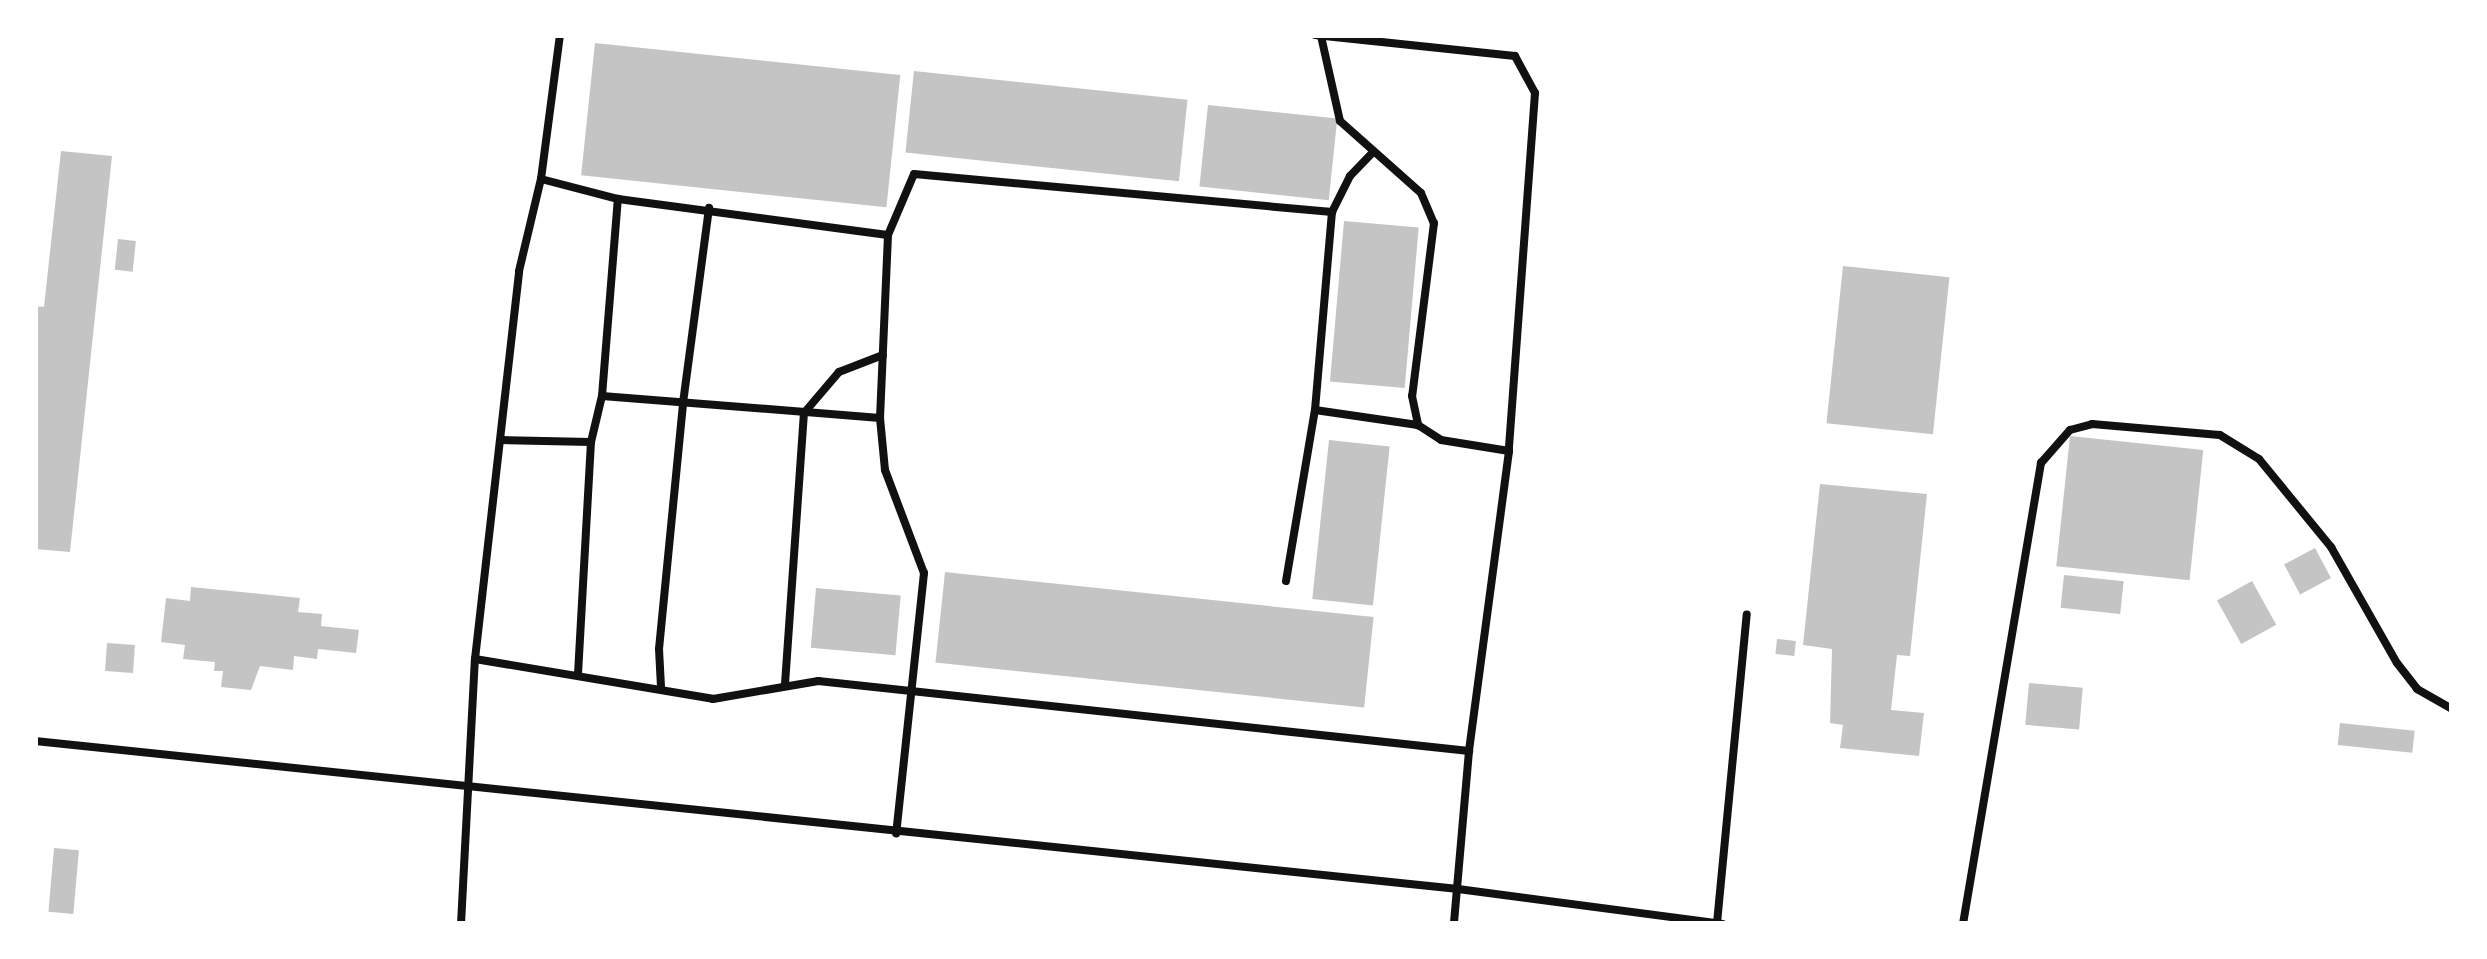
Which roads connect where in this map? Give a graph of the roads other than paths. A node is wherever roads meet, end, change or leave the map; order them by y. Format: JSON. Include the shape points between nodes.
{"nodes":[{"id":1,"x":560,"y":35,"type":"edge"},
{"id":2,"x":1318,"y":35,"type":"edge"},
{"id":3,"x":1374,"y":152,"type":"junction"},
{"id":4,"x":541,"y":179,"type":"junction"},
{"id":5,"x":618,"y":198,"type":"junction"},
{"id":6,"x":710,"y":208,"type":"junction"},
{"id":7,"x":1332,"y":212,"type":"junction"},
{"id":8,"x":888,"y":235,"type":"junction"},
{"id":9,"x":883,"y":355,"type":"junction"},
{"id":10,"x":602,"y":396,"type":"junction"},
{"id":11,"x":684,"y":403,"type":"junction"},
{"id":12,"x":1315,"y":410,"type":"junction"},
{"id":13,"x":804,"y":413,"type":"junction"},
{"id":14,"x":880,"y":418,"type":"junction"},
{"id":15,"x":1418,"y":425,"type":"junction"},
{"id":16,"x":502,"y":440,"type":"junction"},
{"id":17,"x":590,"y":442,"type":"junction"},
{"id":18,"x":1509,"y":451,"type":"junction"},
{"id":19,"x":1286,"y":581,"type":"dead end"},
{"id":20,"x":1748,"y":614,"type":"dead end"},
{"id":21,"x":475,"y":659,"type":"junction"},
{"id":22,"x":578,"y":674,"type":"junction"},
{"id":23,"x":784,"y":684,"type":"junction"},
{"id":24,"x":661,"y":686,"type":"junction"},
{"id":25,"x":907,"y":688,"type":"junction"},
{"id":26,"x":2452,"y":710,"type":"edge"},
{"id":27,"x":35,"y":741,"type":"edge"},
{"id":28,"x":1469,"y":751,"type":"junction"},
{"id":29,"x":473,"y":784,"type":"junction"},
{"id":30,"x":896,"y":834,"type":"junction"},
{"id":31,"x":1458,"y":889,"type":"junction"},
{"id":32,"x":461,"y":924,"type":"edge"},
{"id":33,"x":1454,"y":924,"type":"edge"},
{"id":34,"x":1720,"y":924,"type":"edge"},
{"id":35,"x":1964,"y":924,"type":"edge"}],
"edges":[{"from":1,"to":4,"type":"lane"},
{"from":2,"to":3,"type":"lane","via":[[1340,122]]},
{"from":2,"to":18,"type":"lane","via":[[1486,49],[1515,56],[1530,74],[1535,93]]},
{"from":3,"to":7,"type":"lane","via":[[1350,176]]},
{"from":3,"to":15,"type":"lane","via":[[1421,194],[1434,223],[1412,396]]},
{"from":4,"to":5,"type":"lane"},
{"from":4,"to":16,"type":"lane","via":[[519,270]]},
{"from":5,"to":6,"type":"lane"},
{"from":5,"to":10,"type":"lane"},
{"from":6,"to":8,"type":"lane"},
{"from":6,"to":11,"type":"lane"},
{"from":7,"to":8,"type":"lane","via":[[914,174],[906,180]]},
{"from":7,"to":12,"type":"lane"},
{"from":8,"to":9,"type":"lane"},
{"from":9,"to":13,"type":"lane","via":[[839,372]]},
{"from":9,"to":14,"type":"lane"},
{"from":10,"to":11,"type":"lane"},
{"from":10,"to":17,"type":"lane"},
{"from":11,"to":13,"type":"lane"},
{"from":11,"to":24,"type":"lane"},
{"from":12,"to":15,"type":"lane"},
{"from":12,"to":19,"type":"lane"},
{"from":13,"to":14,"type":"lane"},
{"from":13,"to":23,"type":"lane"},
{"from":14,"to":25,"type":"lane","via":[[885,470],[924,574]]},
{"from":15,"to":18,"type":"lane","via":[[1441,440]]},
{"from":16,"to":17,"type":"lane"},
{"from":16,"to":21,"type":"lane"},
{"from":17,"to":22,"type":"lane"},
{"from":18,"to":28,"type":"lane"},
{"from":20,"to":34,"type":"lane"},
{"from":21,"to":22,"type":"lane"},
{"from":21,"to":29,"type":"lane"},
{"from":22,"to":24,"type":"lane"},
{"from":23,"to":24,"type":"lane","via":[[713,700]]},
{"from":23,"to":25,"type":"lane"},
{"from":25,"to":28,"type":"lane"},
{"from":25,"to":30,"type":"lane"},
{"from":26,"to":35,"type":"lane","via":[[2417,689],[2396,663],[2330,547],[2259,459],[2220,435],[2092,424],[2070,430],[2041,463]]},
{"from":27,"to":29,"type":"lane"},
{"from":28,"to":31,"type":"lane"},
{"from":29,"to":30,"type":"lane"},
{"from":29,"to":32,"type":"lane"},
{"from":30,"to":31,"type":"lane"},
{"from":31,"to":33,"type":"lane"},
{"from":31,"to":34,"type":"lane"}]}
